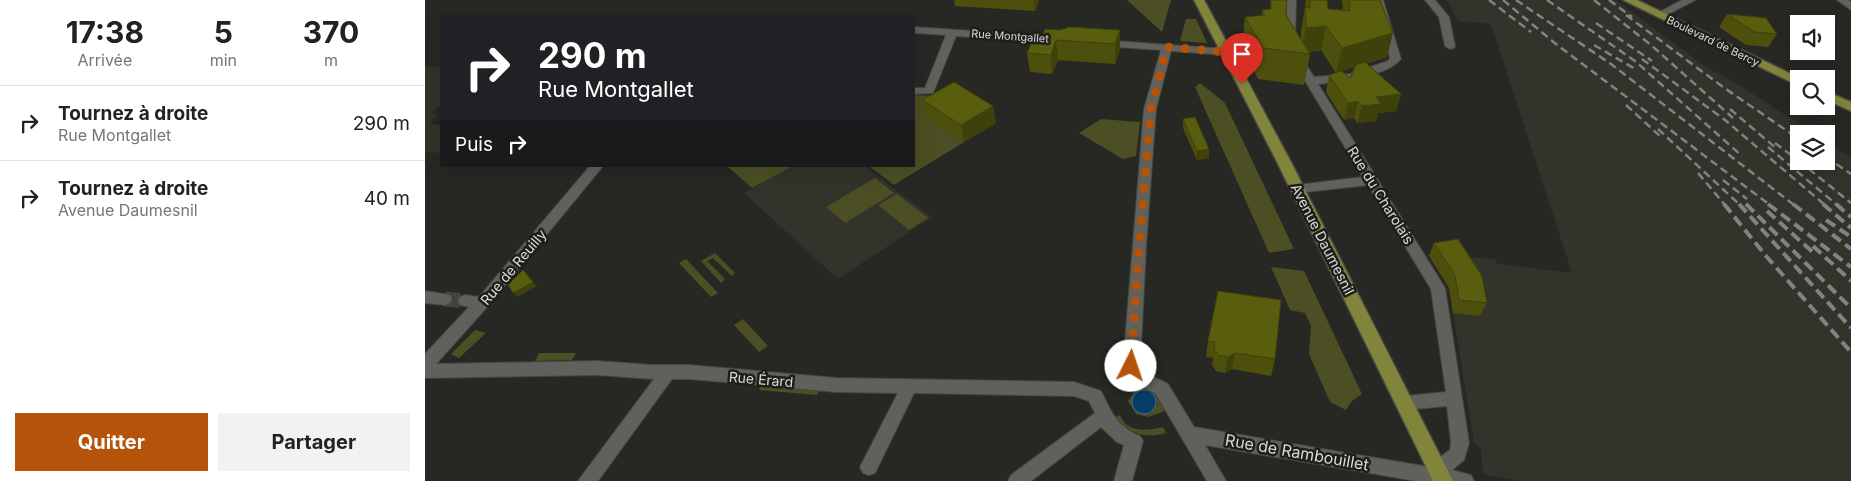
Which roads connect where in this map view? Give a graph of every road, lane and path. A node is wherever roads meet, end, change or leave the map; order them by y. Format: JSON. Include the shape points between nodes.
{"nodes":[{"id":1,"x":1199,"y":0,"type":"edge"},
{"id":2,"x":1291,"y":0,"type":"edge"},
{"id":3,"x":1378,"y":0,"type":"edge"},
{"id":4,"x":1431,"y":0,"type":"edge"},
{"id":5,"x":1628,"y":0,"type":"edge"},
{"id":6,"x":1690,"y":0,"type":"edge"},
{"id":7,"x":1843,"y":0,"type":"edge"},
{"id":8,"x":1851,"y":8,"type":"edge"},
{"id":9,"x":1659,"y":15,"type":"junction"},
{"id":10,"x":915,"y":30,"type":"edge"},
{"id":11,"x":953,"y":32,"type":"junction"},
{"id":12,"x":1069,"y":41,"type":"edge"},
{"id":13,"x":1088,"y":42,"type":"edge"},
{"id":14,"x":1450,"y":46,"type":"dead end"},
{"id":15,"x":1167,"y":47,"type":"junction"},
{"id":16,"x":1226,"y":52,"type":"junction"},
{"id":17,"x":1790,"y":78,"type":"edge"},
{"id":18,"x":1311,"y":81,"type":"junction"},
{"id":19,"x":915,"y":91,"type":"edge"},
{"id":20,"x":929,"y":92,"type":"joint"},
{"id":21,"x":1835,"y":99,"type":"edge"},
{"id":22,"x":1851,"y":106,"type":"edge"},
{"id":23,"x":596,"y":167,"type":"edge"},
{"id":24,"x":1372,"y":180,"type":"junction"},
{"id":25,"x":1297,"y":189,"type":"junction"},
{"id":26,"x":425,"y":297,"type":"edge"},
{"id":27,"x":445,"y":299,"type":"tunnel mouth"},
{"id":28,"x":465,"y":301,"type":"tunnel mouth"},
{"id":29,"x":482,"y":303,"type":"junction"},
{"id":30,"x":425,"y":365,"type":"edge"},
{"id":31,"x":425,"y":372,"type":"edge"},
{"id":32,"x":668,"y":372,"type":"junction"},
{"id":33,"x":909,"y":387,"type":"junction"},
{"id":34,"x":1455,"y":398,"type":"junction"},
{"id":35,"x":1405,"y":402,"type":"junction"},
{"id":36,"x":1103,"y":416,"type":"junction"},
{"id":37,"x":1188,"y":434,"type":"junction"},
{"id":38,"x":869,"y":467,"type":"dead end"},
{"id":39,"x":1442,"y":478,"type":"edge"},
{"id":40,"x":587,"y":481,"type":"edge"},
{"id":41,"x":1017,"y":481,"type":"edge"},
{"id":42,"x":1123,"y":481,"type":"edge"},
{"id":43,"x":1217,"y":481,"type":"edge"},
{"id":44,"x":1465,"y":481,"type":"edge"}],
"edges":[{"from":1,"to":16,"type":"main road","name":"Avenue Daumesnil"},
{"from":2,"to":18,"type":"street","name":"Rue du Charolais","via":[[1290,48]]},
{"from":3,"to":18,"type":"street","via":[[1396,60],[1351,76]]},
{"from":4,"to":14,"type":"street","via":[[1443,17]]},
{"from":5,"to":9,"type":"main road","name":"Boulevard de Bercy"},
{"from":6,"to":9,"type":"street"},
{"from":7,"to":8,"type":"street"},
{"from":9,"to":17,"type":"main road","name":"Boulevard de Bercy"},
{"from":10,"to":11,"type":"street","name":"Rue Montgallet"},
{"from":11,"to":12,"type":"street","name":"Rue Montgallet"},
{"from":11,"to":20,"type":"street"},
{"from":13,"to":15,"type":"street"},
{"from":15,"to":16,"type":"street"},
{"from":15,"to":37,"type":"street","via":[[1151,109],[1131,366],[1139,378],[1162,389]]},
{"from":16,"to":25,"type":"main road","name":"Avenue Daumesnil"},
{"from":18,"to":24,"type":"street","name":"Rue du Charolais"},
{"from":19,"to":20,"type":"street"},
{"from":21,"to":22,"type":"main road"},
{"from":23,"to":29,"type":"street","name":"Rue de Reuilly"},
{"from":24,"to":25,"type":"street"},
{"from":24,"to":34,"type":"street","name":"Rue du Charolais","via":[[1438,288]]},
{"from":25,"to":35,"type":"main road","name":"Avenue Daumesnil"},
{"from":26,"to":27,"type":"street"},
{"from":28,"to":29,"type":"street"},
{"from":29,"to":30,"type":"street","name":"Rue de Reuilly"},
{"from":31,"to":32,"type":"street","name":"Rue Érard","via":[[597,368]]},
{"from":32,"to":33,"type":"street","name":"Rue Érard"},
{"from":32,"to":40,"type":"street"},
{"from":33,"to":36,"type":"street","name":"Rue Érard","via":[[1074,390],[1095,396]]},
{"from":33,"to":38,"type":"street"},
{"from":34,"to":35,"type":"street"},
{"from":34,"to":39,"type":"street","name":"Rue du Charolais","via":[[1460,443],[1458,454],[1446,463]]},
{"from":35,"to":39,"type":"main road","name":"Avenue Daumesnil"},
{"from":36,"to":41,"type":"street"},
{"from":36,"to":42,"type":"street","via":[[1115,431],[1134,441]]},
{"from":37,"to":39,"type":"street","name":"Rue de Rambouillet"},
{"from":37,"to":43,"type":"street"},
{"from":39,"to":44,"type":"street","name":"Rue de Rambouillet"}]}
